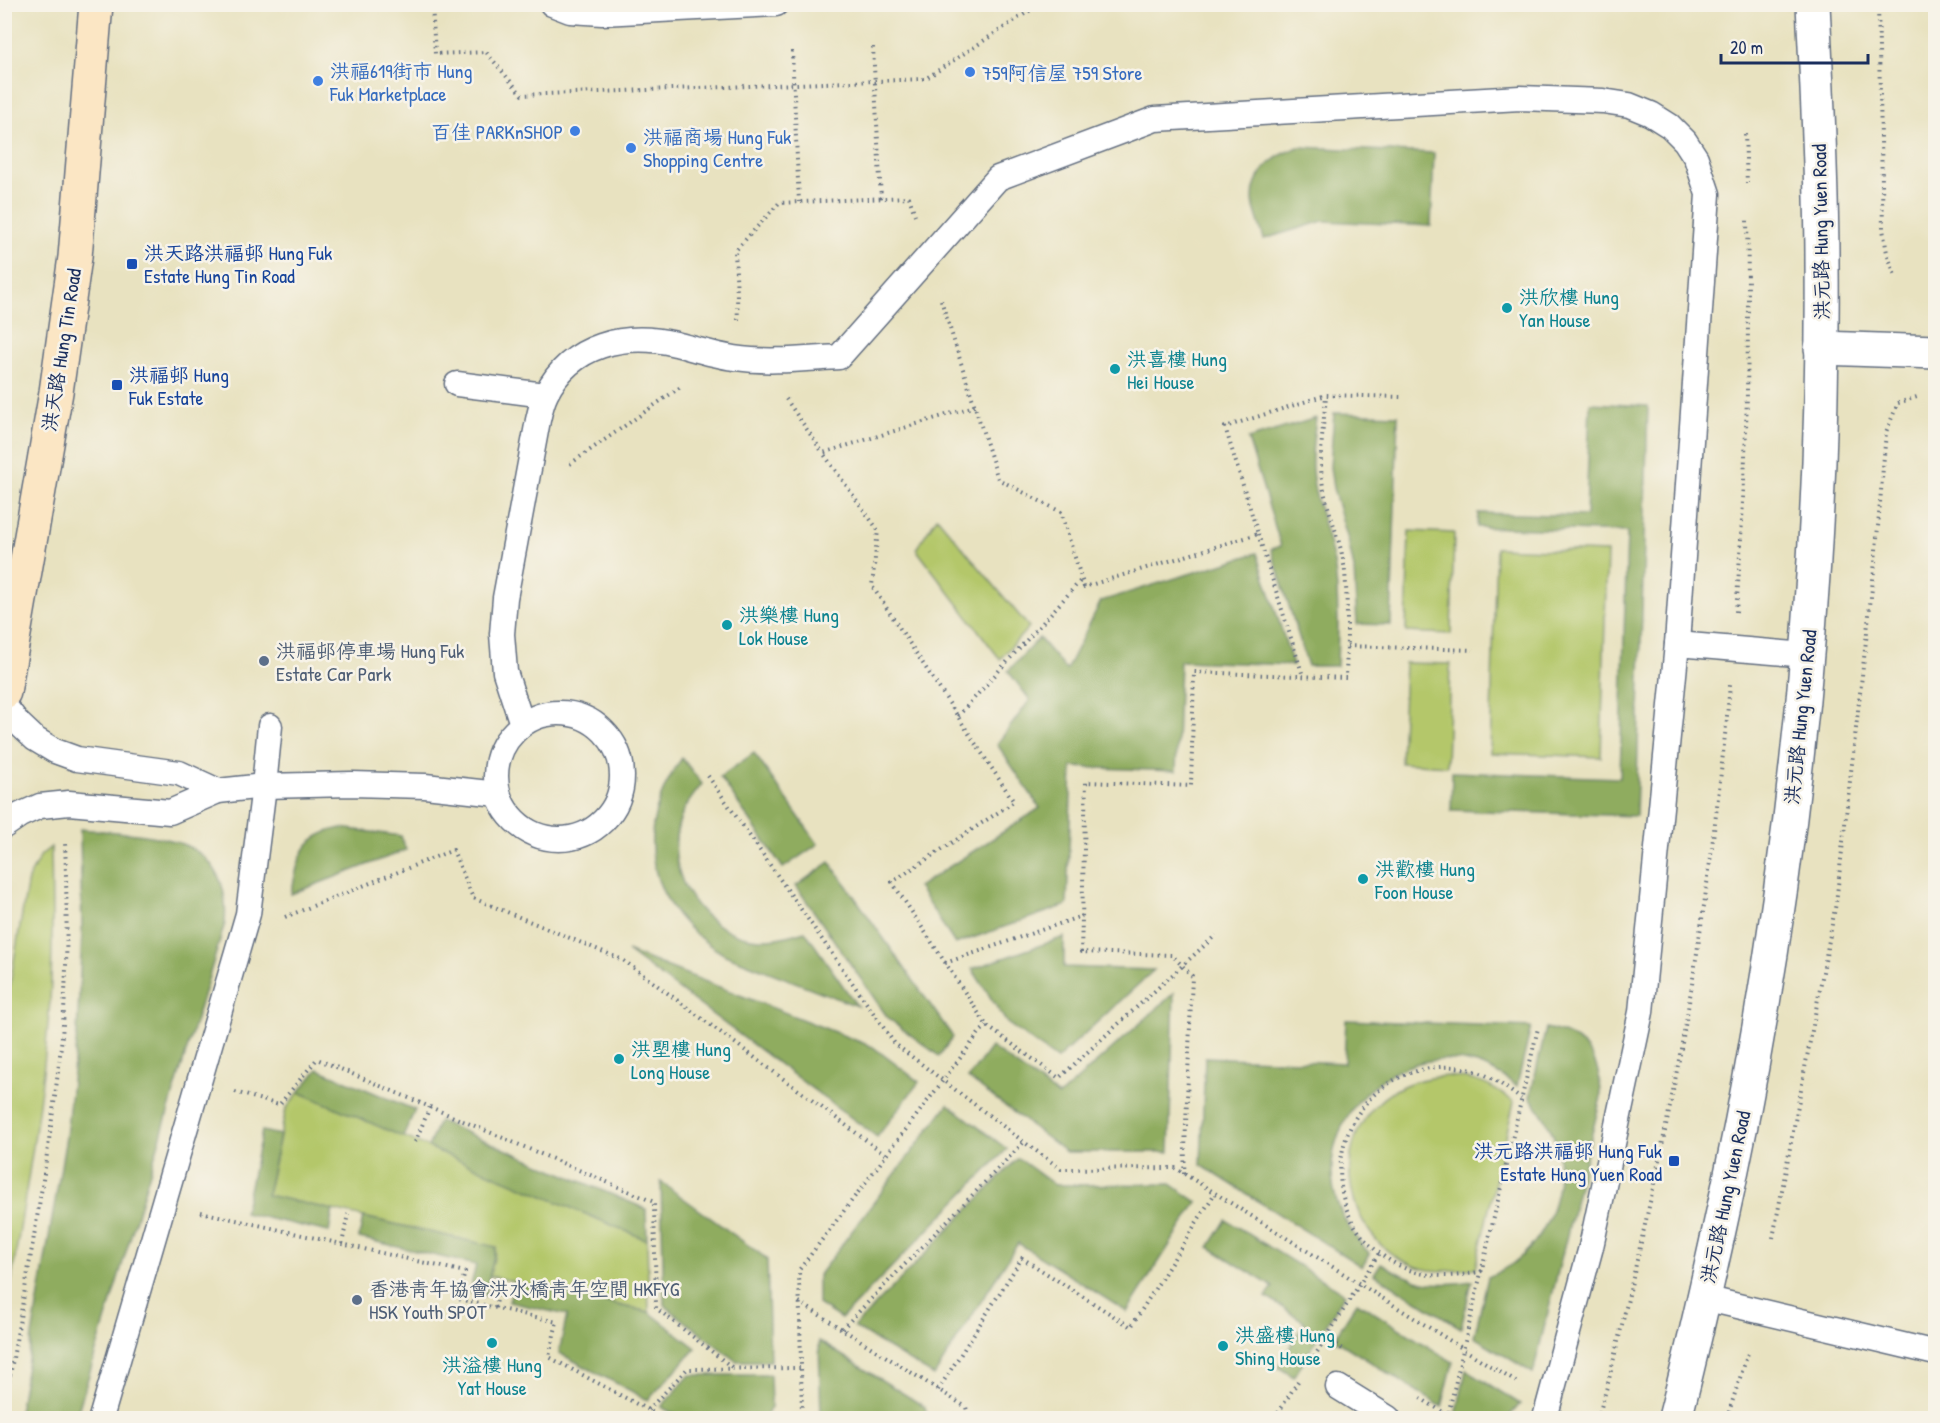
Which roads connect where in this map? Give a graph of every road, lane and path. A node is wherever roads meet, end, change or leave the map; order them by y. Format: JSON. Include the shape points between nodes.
{"nodes":[{"id":1,"x":96,"y":4,"type":"edge"},
{"id":2,"x":432,"y":4,"type":"edge"},
{"id":3,"x":552,"y":4,"type":"edge"},
{"id":4,"x":776,"y":4,"type":"edge"},
{"id":5,"x":1040,"y":4,"type":"edge"},
{"id":6,"x":1813,"y":4,"type":"edge"},
{"id":7,"x":1878,"y":4,"type":"edge"},
{"id":8,"x":873,"y":47,"type":"dead end"},
{"id":9,"x":792,"y":51,"type":"dead end"},
{"id":10,"x":875,"y":81,"type":"junction"},
{"id":11,"x":793,"y":84,"type":"junction"},
{"id":12,"x":880,"y":199,"type":"dead end"},
{"id":13,"x":799,"y":202,"type":"dead end"},
{"id":14,"x":1896,"y":278,"type":"dead end"},
{"id":15,"x":1821,"y":348,"type":"junction"},
{"id":16,"x":1935,"y":352,"type":"edge"},
{"id":17,"x":457,"y":384,"type":"dead end"},
{"id":18,"x":684,"y":385,"type":"dead end"},
{"id":19,"x":545,"y":395,"type":"junction"},
{"id":20,"x":1326,"y":395,"type":"junction"},
{"id":21,"x":1922,"y":396,"type":"dead end"},
{"id":22,"x":1401,"y":397,"type":"dead end"},
{"id":23,"x":975,"y":406,"type":"dead end"},
{"id":24,"x":568,"y":466,"type":"dead end"},
{"id":25,"x":998,"y":479,"type":"dead end"},
{"id":26,"x":1258,"y":534,"type":"junction"},
{"id":27,"x":1082,"y":579,"type":"junction"},
{"id":28,"x":1677,"y":644,"type":"junction"},
{"id":29,"x":1347,"y":646,"type":"junction"},
{"id":30,"x":1473,"y":650,"type":"dead end"},
{"id":31,"x":1807,"y":655,"type":"junction"},
{"id":32,"x":1303,"y":676,"type":"junction"},
{"id":33,"x":4,"y":692,"type":"edge"},
{"id":34,"x":4,"y":705,"type":"edge"},
{"id":35,"x":958,"y":716,"type":"junction"},
{"id":36,"x":522,"y":724,"type":"junction"},
{"id":37,"x":270,"y":726,"type":"dead end"},
{"id":38,"x":708,"y":776,"type":"dead end"},
{"id":39,"x":264,"y":786,"type":"junction"},
{"id":40,"x":218,"y":791,"type":"junction"},
{"id":41,"x":498,"y":794,"type":"junction"},
{"id":42,"x":69,"y":803,"type":"junction"},
{"id":43,"x":4,"y":826,"type":"edge"},
{"id":44,"x":1082,"y":916,"type":"junction"},
{"id":45,"x":274,"y":921,"type":"dead end"},
{"id":46,"x":1216,"y":935,"type":"dead end"},
{"id":47,"x":945,"y":963,"type":"junction"},
{"id":48,"x":1182,"y":965,"type":"junction"},
{"id":49,"x":987,"y":1026,"type":"junction"},
{"id":50,"x":1538,"y":1028,"type":"dead end"},
{"id":51,"x":944,"y":1080,"type":"junction"},
{"id":52,"x":225,"y":1090,"type":"dead end"},
{"id":53,"x":1521,"y":1100,"type":"junction"},
{"id":54,"x":430,"y":1107,"type":"junction"},
{"id":55,"x":415,"y":1142,"type":"dead end"},
{"id":56,"x":1024,"y":1142,"type":"junction"},
{"id":57,"x":886,"y":1155,"type":"junction"},
{"id":58,"x":1184,"y":1174,"type":"junction"},
{"id":59,"x":1215,"y":1193,"type":"junction"},
{"id":60,"x":190,"y":1210,"type":"dead end"},
{"id":61,"x":348,"y":1214,"type":"dead end"},
{"id":62,"x":1773,"y":1238,"type":"dead end"},
{"id":63,"x":342,"y":1244,"type":"junction"},
{"id":64,"x":1379,"y":1253,"type":"junction"},
{"id":65,"x":1482,"y":1271,"type":"junction"},
{"id":66,"x":501,"y":1279,"type":"dead end"},
{"id":67,"x":1360,"y":1284,"type":"junction"},
{"id":68,"x":1704,"y":1298,"type":"junction"},
{"id":69,"x":799,"y":1302,"type":"junction"},
{"id":70,"x":495,"y":1308,"type":"junction"},
{"id":71,"x":842,"y":1329,"type":"junction"},
{"id":72,"x":1326,"y":1338,"type":"junction"},
{"id":73,"x":1464,"y":1349,"type":"junction"},
{"id":74,"x":1344,"y":1350,"type":"dead end"},
{"id":75,"x":1749,"y":1350,"type":"dead end"},
{"id":76,"x":1935,"y":1353,"type":"edge"},
{"id":77,"x":1313,"y":1358,"type":"dead end"},
{"id":78,"x":734,"y":1368,"type":"junction"},
{"id":79,"x":801,"y":1368,"type":"junction"},
{"id":80,"x":1300,"y":1378,"type":"dead end"},
{"id":81,"x":1338,"y":1387,"type":"dead end"},
{"id":82,"x":938,"y":1390,"type":"junction"},
{"id":83,"x":1420,"y":1398,"type":"dead end"},
{"id":84,"x":648,"y":1410,"type":"junction"},
{"id":85,"x":4,"y":1411,"type":"edge"},
{"id":86,"x":1547,"y":1411,"type":"edge"},
{"id":87,"x":101,"y":1419,"type":"edge"},
{"id":88,"x":663,"y":1419,"type":"edge"},
{"id":89,"x":800,"y":1419,"type":"edge"},
{"id":90,"x":969,"y":1419,"type":"edge"},
{"id":91,"x":1275,"y":1419,"type":"edge"},
{"id":92,"x":1388,"y":1419,"type":"edge"},
{"id":93,"x":1675,"y":1419,"type":"edge"},
{"id":94,"x":1727,"y":1419,"type":"edge"}],
"edges":[{"from":1,"to":33,"type":"main road","name":"洪天路 Hung Tin Road","via":[[75,257]]},
{"from":2,"to":11,"type":"path","via":[[435,54],[486,52],[522,95]]},
{"from":3,"to":4,"type":"lane","via":[[570,11],[602,13]]},
{"from":5,"to":10,"type":"path","via":[[925,79]]},
{"from":6,"to":15,"type":"street","name":"洪元路 Hung Yuen Road"},
{"from":7,"to":14,"type":"path","via":[[1884,230]]},
{"from":8,"to":10,"type":"path"},
{"from":9,"to":11,"type":"path"},
{"from":10,"to":11,"type":"path"},
{"from":10,"to":12,"type":"path"},
{"from":11,"to":13,"type":"path"},
{"from":15,"to":16,"type":"street"},
{"from":15,"to":31,"type":"street","name":"洪元路 Hung Yuen Road","via":[[1816,525]]},
{"from":17,"to":19,"type":"lane"},
{"from":18,"to":24,"type":"path"},
{"from":19,"to":28,"type":"lane","via":[[574,358],[618,340],[646,339],[759,361],[839,357],[998,178],[1155,119],[1520,98],[1629,105],[1670,126],[1685,141],[1696,158],[1708,194]]},
{"from":19,"to":36,"type":"lane","via":[[507,586],[502,634],[506,672]]},
{"from":20,"to":22,"type":"path"},
{"from":20,"to":26,"type":"path","via":[[1225,427]]},
{"from":20,"to":29,"type":"path","via":[[1321,467],[1323,490],[1340,542]]},
{"from":21,"to":62,"type":"path","via":[[1898,403],[1886,432],[1836,903]]},
{"from":23,"to":35,"type":"path","via":[[823,453],[878,531],[872,586]]},
{"from":25,"to":27,"type":"path","via":[[1061,512]]},
{"from":26,"to":27,"type":"path","via":[[1084,587]]},
{"from":26,"to":32,"type":"path"},
{"from":27,"to":35,"type":"path"},
{"from":28,"to":31,"type":"lane"},
{"from":28,"to":86,"type":"lane","via":[[1641,1012],[1591,1247]]},
{"from":29,"to":30,"type":"path"},
{"from":29,"to":32,"type":"path","via":[[1346,678]]},
{"from":31,"to":68,"type":"street","name":"洪元路 Hung Yuen Road","via":[[1775,927],[1734,1161]]},
{"from":32,"to":44,"type":"path","via":[[1194,672],[1191,786],[1086,783]]},
{"from":34,"to":40,"type":"lane","via":[[35,739],[55,751],[77,759],[179,773]]},
{"from":35,"to":47,"type":"path","via":[[1014,802],[892,882]]},
{"from":36,"to":41,"type":"lane","via":[[498,756]]},
{"from":36,"to":41,"type":"lane","via":[[541,715],[562,713],[583,717],[601,729],[615,745],[622,766],[622,787],[616,807],[603,824],[584,835],[563,840],[542,838],[523,829],[507,813]]},
{"from":37,"to":39,"type":"lane"},
{"from":38,"to":51,"type":"path","via":[[895,1044]]},
{"from":39,"to":40,"type":"lane"},
{"from":39,"to":41,"type":"lane","via":[[425,786]]},
{"from":39,"to":87,"type":"lane","via":[[248,914]]},
{"from":40,"to":42,"type":"lane","via":[[170,812]]},
{"from":42,"to":43,"type":"lane","via":[[40,806]]},
{"from":42,"to":85,"type":"path","via":[[65,828],[67,931],[62,1034],[51,1135]]},
{"from":44,"to":47,"type":"path"},
{"from":44,"to":48,"type":"path","via":[[1081,952],[1172,955]]},
{"from":45,"to":57,"type":"path","via":[[453,850],[473,898],[623,960]]},
{"from":46,"to":48,"type":"path"},
{"from":47,"to":49,"type":"path"},
{"from":48,"to":49,"type":"path","via":[[1059,1078]]},
{"from":48,"to":58,"type":"path","via":[[1192,976]]},
{"from":49,"to":51,"type":"path"},
{"from":50,"to":53,"type":"path"},
{"from":51,"to":56,"type":"path"},
{"from":51,"to":57,"type":"path"},
{"from":52,"to":54,"type":"path","via":[[279,1105],[317,1059]]},
{"from":53,"to":64,"type":"path","via":[[1482,1073],[1435,1067],[1412,1072],[1371,1096],[1346,1136],[1340,1184],[1356,1228]]},
{"from":53,"to":65,"type":"path"},
{"from":54,"to":55,"type":"path"},
{"from":54,"to":78,"type":"path","via":[[654,1202],[656,1308]]},
{"from":56,"to":58,"type":"path","via":[[1061,1169],[1175,1168]]},
{"from":56,"to":71,"type":"path"},
{"from":57,"to":69,"type":"path","via":[[799,1270]]},
{"from":58,"to":59,"type":"path"},
{"from":59,"to":67,"type":"path"},
{"from":59,"to":82,"type":"path","via":[[1131,1327],[1022,1258]]},
{"from":60,"to":63,"type":"path"},
{"from":61,"to":63,"type":"path"},
{"from":63,"to":70,"type":"path","via":[[465,1272],[458,1299]]},
{"from":64,"to":65,"type":"path","via":[[1411,1271],[1435,1276],[1459,1277]]},
{"from":64,"to":67,"type":"path"},
{"from":65,"to":73,"type":"path"},
{"from":66,"to":70,"type":"path"},
{"from":67,"to":72,"type":"path"},
{"from":67,"to":73,"type":"path"},
{"from":68,"to":76,"type":"lane"},
{"from":68,"to":93,"type":"street","name":"洪元路 Hung Yuen Road"},
{"from":69,"to":71,"type":"path"},
{"from":69,"to":79,"type":"path"},
{"from":70,"to":84,"type":"path","via":[[557,1322],[549,1357]]},
{"from":71,"to":82,"type":"path"},
{"from":72,"to":74,"type":"path"},
{"from":72,"to":77,"type":"path"},
{"from":73,"to":83,"type":"path","via":[[1448,1415]]},
{"from":73,"to":86,"type":"path"},
{"from":75,"to":94,"type":"path"},
{"from":78,"to":79,"type":"path"},
{"from":78,"to":84,"type":"path","via":[[687,1369]]},
{"from":79,"to":89,"type":"path"},
{"from":80,"to":91,"type":"path"},
{"from":81,"to":92,"type":"lane"},
{"from":82,"to":90,"type":"path","via":[[966,1407]]},
{"from":84,"to":88,"type":"path"}]}
